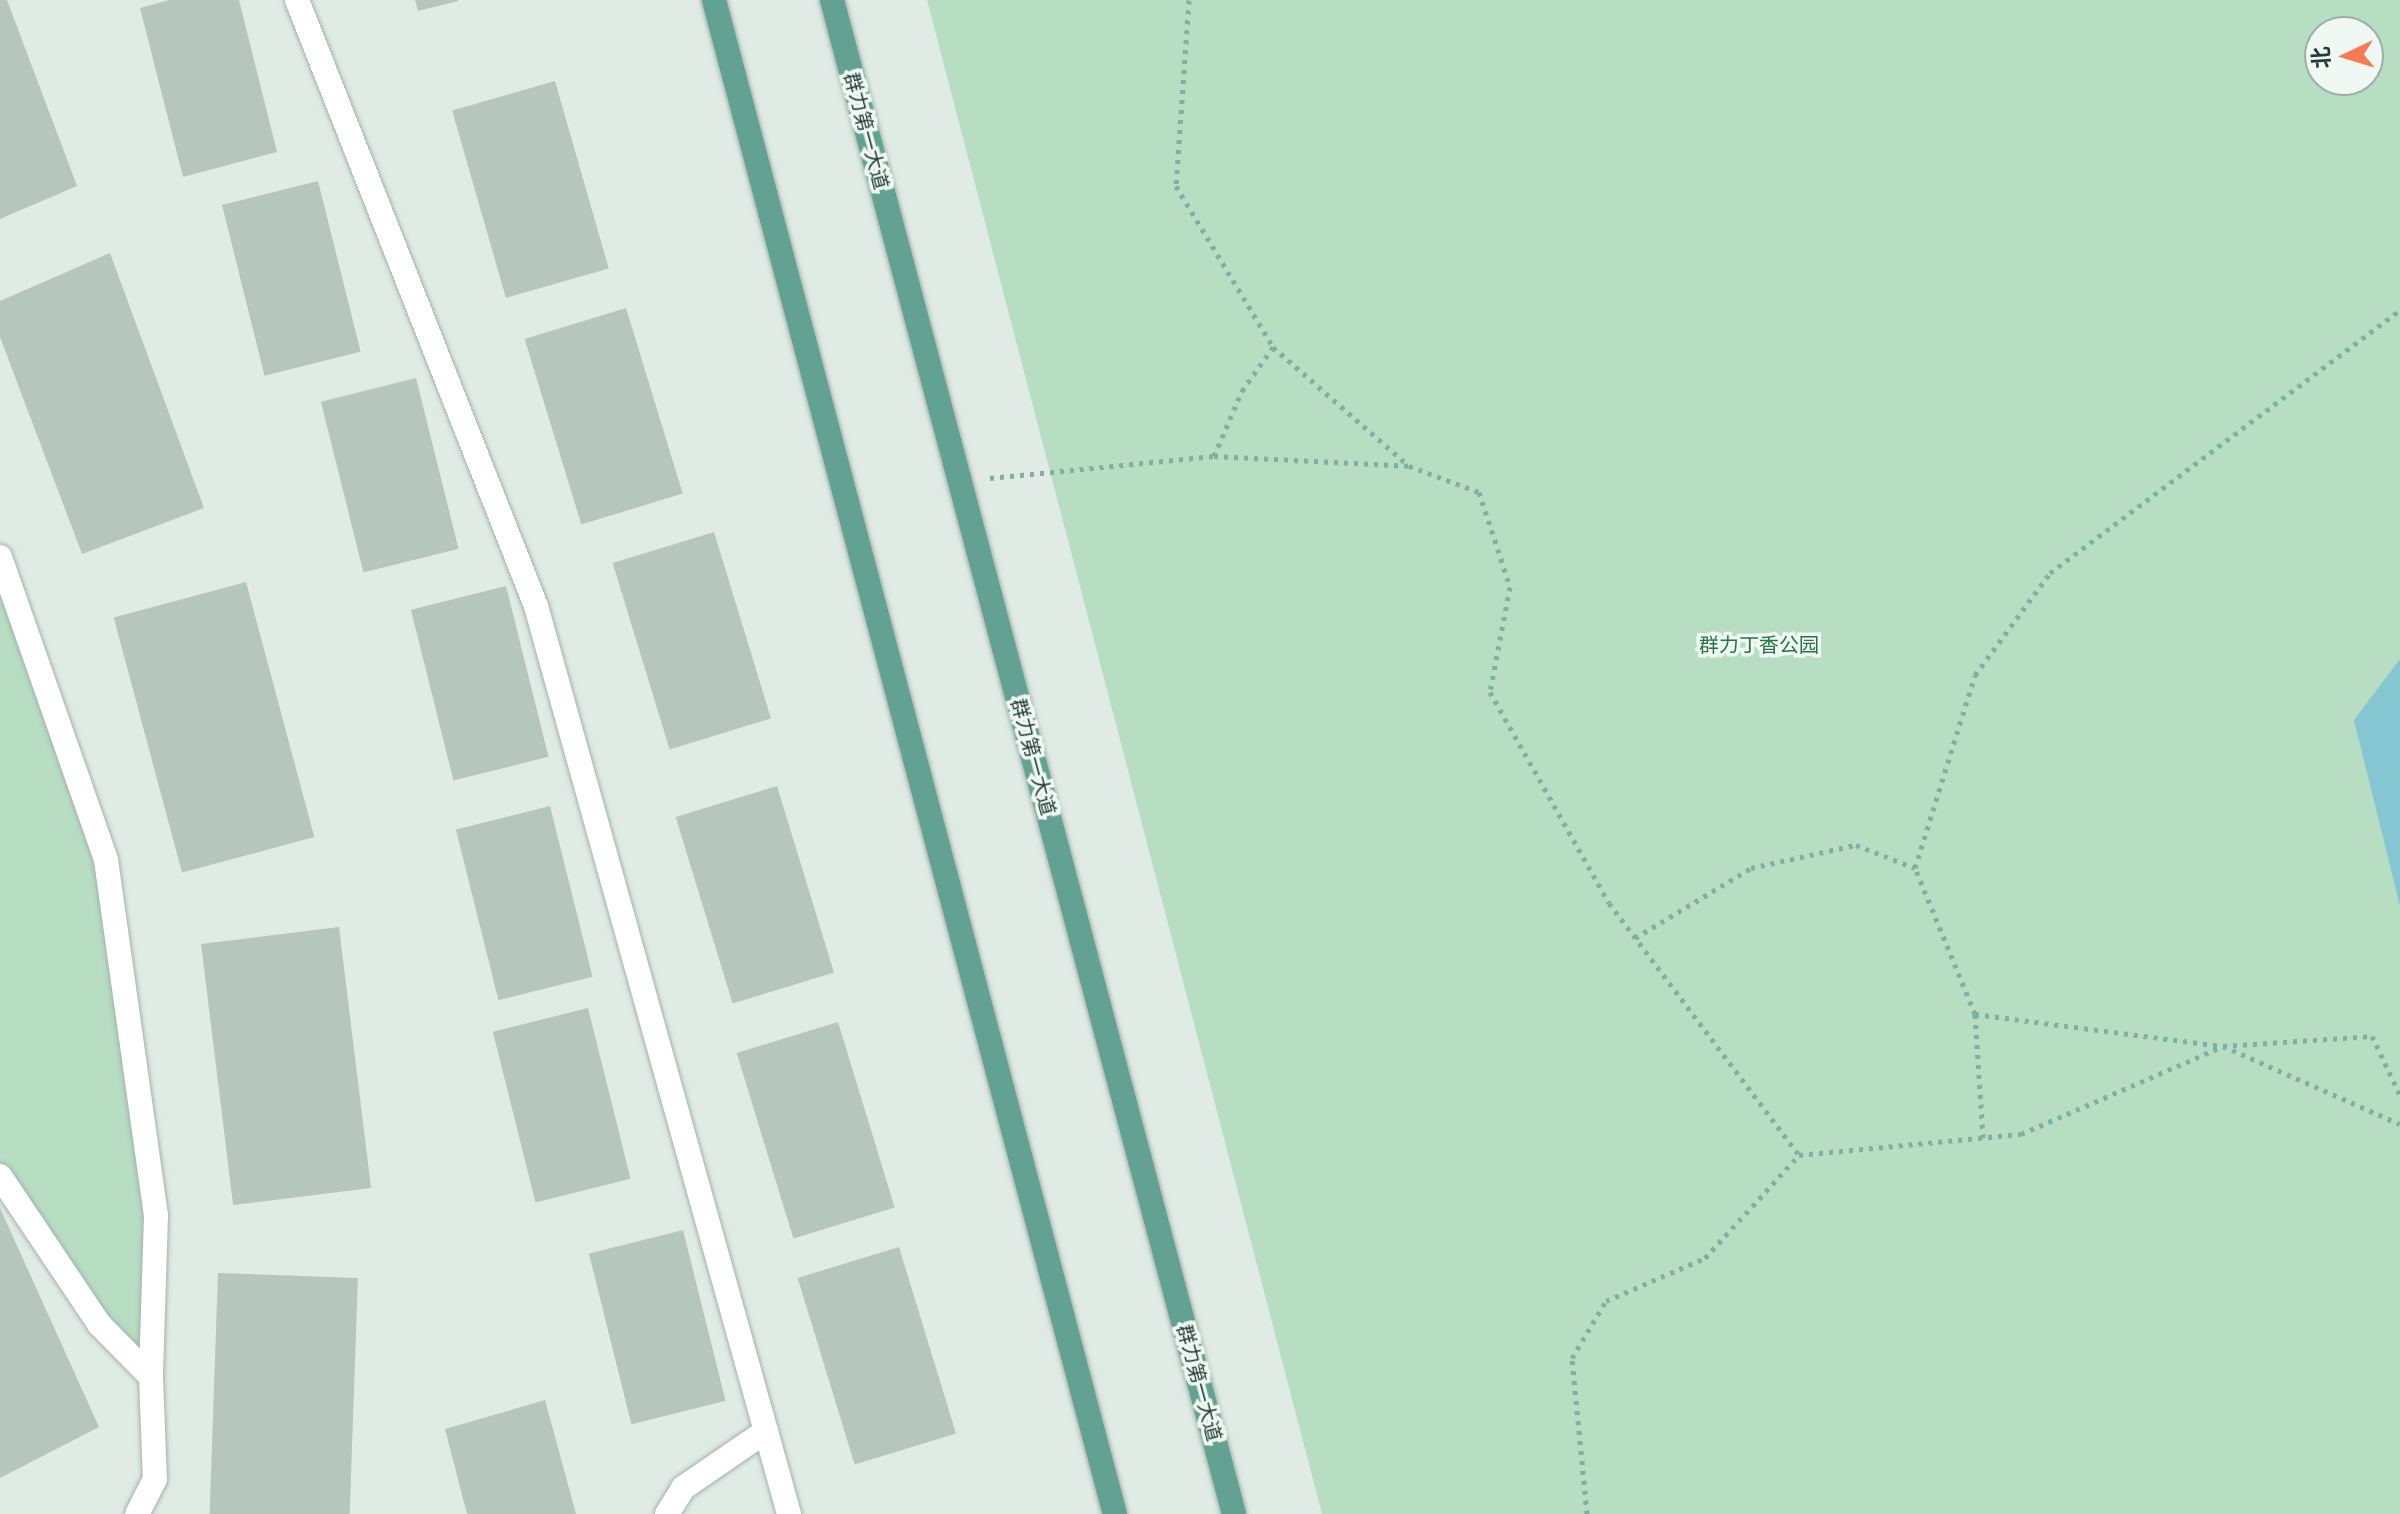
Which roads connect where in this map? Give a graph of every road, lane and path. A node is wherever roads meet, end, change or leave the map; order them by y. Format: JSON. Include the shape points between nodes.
{"nodes":[{"id":1,"x":297,"y":0,"type":"edge"},
{"id":2,"x":714,"y":0,"type":"edge"},
{"id":3,"x":832,"y":0,"type":"edge"},
{"id":4,"x":1189,"y":0,"type":"edge"},
{"id":5,"x":2400,"y":310,"type":"edge"},
{"id":6,"x":1273,"y":347,"type":"junction"},
{"id":7,"x":1214,"y":456,"type":"junction"},
{"id":8,"x":1409,"y":466,"type":"junction"},
{"id":9,"x":959,"y":481,"type":"junction"},
{"id":10,"x":0,"y":557,"type":"edge"},
{"id":11,"x":1915,"y":868,"type":"junction"},
{"id":12,"x":1635,"y":938,"type":"junction"},
{"id":13,"x":1975,"y":1014,"type":"junction"},
{"id":14,"x":2223,"y":1046,"type":"junction"},
{"id":15,"x":2400,"y":1095,"type":"edge"},
{"id":16,"x":2400,"y":1124,"type":"edge"},
{"id":17,"x":1983,"y":1138,"type":"junction"},
{"id":18,"x":1799,"y":1155,"type":"junction"},
{"id":19,"x":0,"y":1176,"type":"edge"},
{"id":20,"x":151,"y":1377,"type":"junction"},
{"id":21,"x":766,"y":1431,"type":"junction"},
{"id":22,"x":137,"y":1514,"type":"edge"},
{"id":23,"x":667,"y":1514,"type":"edge"},
{"id":24,"x":789,"y":1514,"type":"edge"},
{"id":25,"x":1115,"y":1514,"type":"edge"},
{"id":26,"x":1234,"y":1514,"type":"edge"},
{"id":27,"x":1587,"y":1514,"type":"edge"}],
"edges":[{"from":1,"to":21,"type":"street","via":[[536,606]]},
{"from":2,"to":25,"type":"main road"},
{"from":3,"to":9,"type":"main road","name":"群力第一大道"},
{"from":4,"to":6,"type":"path","via":[[1176,186]]},
{"from":5,"to":11,"type":"path","via":[[2050,573],[1975,675]]},
{"from":6,"to":7,"type":"path","via":[[1242,391]]},
{"from":6,"to":8,"type":"path"},
{"from":7,"to":8,"type":"path"},
{"from":7,"to":9,"type":"path"},
{"from":8,"to":12,"type":"path","via":[[1479,492],[1510,587],[1490,692]]},
{"from":9,"to":26,"type":"main road","name":"群力第一大道"},
{"from":10,"to":20,"type":"street","via":[[106,860],[156,1215]]},
{"from":11,"to":12,"type":"path","via":[[1856,845],[1751,868]]},
{"from":11,"to":13,"type":"path"},
{"from":12,"to":18,"type":"path"},
{"from":13,"to":14,"type":"path"},
{"from":13,"to":17,"type":"path"},
{"from":14,"to":15,"type":"path","via":[[2372,1036]]},
{"from":14,"to":16,"type":"path"},
{"from":14,"to":17,"type":"path","via":[[2021,1134]]},
{"from":17,"to":18,"type":"path"},
{"from":18,"to":27,"type":"path","via":[[1705,1258],[1606,1301],[1572,1358]]},
{"from":19,"to":20,"type":"street","via":[[99,1324]]},
{"from":20,"to":22,"type":"street","via":[[155,1479]]},
{"from":21,"to":23,"type":"street","via":[[683,1488]]},
{"from":21,"to":24,"type":"street"}]}
